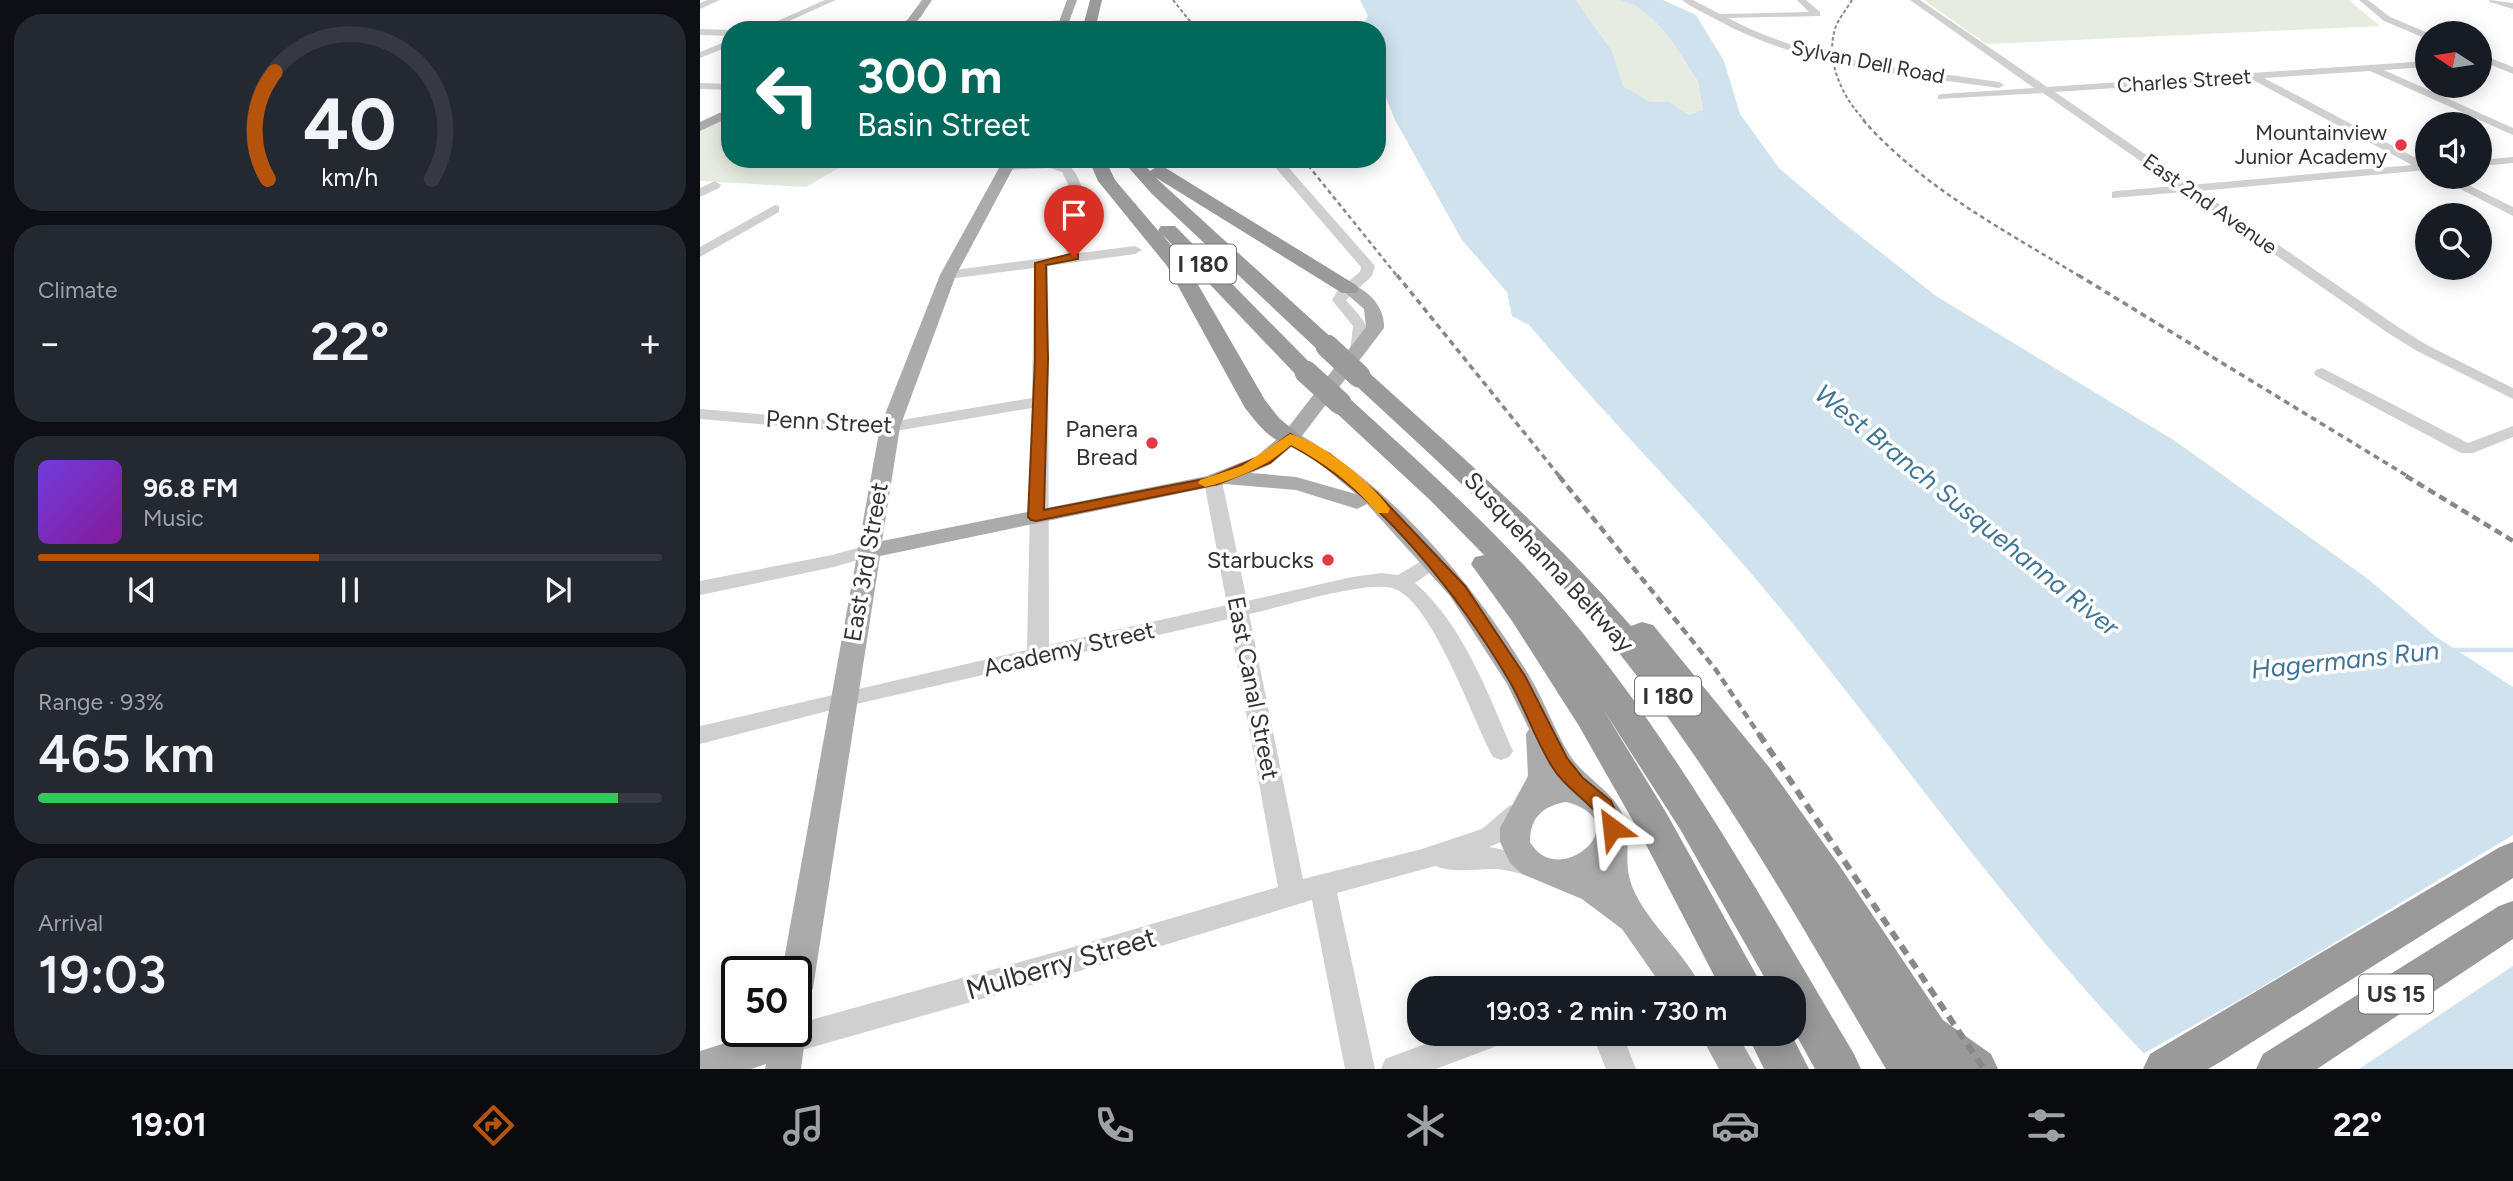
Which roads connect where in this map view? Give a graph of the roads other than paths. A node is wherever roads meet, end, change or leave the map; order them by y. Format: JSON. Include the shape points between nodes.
{"nodes":[{"id":1,"x":716,"y":0,"type":"edge"},
{"id":2,"x":832,"y":0,"type":"edge"},
{"id":3,"x":927,"y":0,"type":"edge"},
{"id":4,"x":1072,"y":0,"type":"edge"},
{"id":5,"x":1096,"y":0,"type":"edge"},
{"id":6,"x":1686,"y":0,"type":"edge"},
{"id":7,"x":1801,"y":0,"type":"edge"},
{"id":8,"x":1914,"y":0,"type":"edge"},
{"id":9,"x":2362,"y":0,"type":"edge"},
{"id":10,"x":2493,"y":0,"type":"edge"},
{"id":11,"x":2511,"y":5,"type":"edge"},
{"id":12,"x":700,"y":6,"type":"edge"},
{"id":13,"x":1717,"y":16,"type":"junction"},
{"id":14,"x":782,"y":21,"type":"edge"},
{"id":15,"x":912,"y":21,"type":"edge"},
{"id":16,"x":1065,"y":21,"type":"edge"},
{"id":17,"x":1090,"y":21,"type":"edge"},
{"id":18,"x":2415,"y":31,"type":"edge"},
{"id":19,"x":700,"y":32,"type":"edge"},
{"id":20,"x":721,"y":33,"type":"edge"},
{"id":21,"x":721,"y":47,"type":"edge"},
{"id":22,"x":700,"y":55,"type":"edge"},
{"id":23,"x":2513,"y":58,"type":"edge"},
{"id":24,"x":2492,"y":59,"type":"edge"},
{"id":25,"x":2492,"y":63,"type":"edge"},
{"id":26,"x":2415,"y":65,"type":"edge"},
{"id":27,"x":2372,"y":68,"type":"junction"},
{"id":28,"x":2513,"y":71,"type":"edge"},
{"id":29,"x":2253,"y":76,"type":"junction"},
{"id":30,"x":700,"y":86,"type":"edge"},
{"id":31,"x":721,"y":87,"type":"edge"},
{"id":32,"x":2031,"y":91,"type":"junction"},
{"id":33,"x":2052,"y":95,"type":"junction"},
{"id":34,"x":1941,"y":97,"type":"dead end"},
{"id":35,"x":721,"y":116,"type":"edge"},
{"id":36,"x":700,"y":127,"type":"edge"},
{"id":37,"x":2513,"y":132,"type":"edge"},
{"id":38,"x":2513,"y":160,"type":"edge"},
{"id":39,"x":2415,"y":161,"type":"edge"},
{"id":40,"x":2492,"y":162,"type":"edge"},
{"id":41,"x":1006,"y":168,"type":"edge"},
{"id":42,"x":1064,"y":168,"type":"edge"},
{"id":43,"x":1101,"y":168,"type":"edge"},
{"id":44,"x":1104,"y":168,"type":"edge"},
{"id":45,"x":1138,"y":168,"type":"edge"},
{"id":46,"x":1156,"y":168,"type":"edge"},
{"id":47,"x":1282,"y":168,"type":"edge"},
{"id":48,"x":2415,"y":168,"type":"edge"},
{"id":49,"x":700,"y":184,"type":"edge"},
{"id":50,"x":2189,"y":189,"type":"junction"},
{"id":51,"x":2467,"y":189,"type":"edge"},
{"id":52,"x":700,"y":193,"type":"edge"},
{"id":53,"x":2116,"y":195,"type":"dead end"},
{"id":54,"x":775,"y":209,"type":"dead end"},
{"id":55,"x":2513,"y":212,"type":"edge"},
{"id":56,"x":1135,"y":250,"type":"dead end"},
{"id":57,"x":700,"y":253,"type":"edge"},
{"id":58,"x":1074,"y":258,"type":"junction"},
{"id":59,"x":1041,"y":263,"type":"junction"},
{"id":60,"x":1368,"y":270,"type":"junction"},
{"id":61,"x":948,"y":275,"type":"junction"},
{"id":62,"x":1347,"y":288,"type":"junction"},
{"id":63,"x":1358,"y":363,"type":"junction"},
{"id":64,"x":2322,"y":373,"type":"dead end"},
{"id":65,"x":2513,"y":394,"type":"edge"},
{"id":66,"x":1040,"y":402,"type":"junction"},
{"id":67,"x":700,"y":414,"type":"edge"},
{"id":68,"x":890,"y":427,"type":"junction"},
{"id":69,"x":2513,"y":431,"type":"edge"},
{"id":70,"x":1290,"y":438,"type":"junction"},
{"id":71,"x":1398,"y":457,"type":"junction"},
{"id":72,"x":1213,"y":481,"type":"junction"},
{"id":73,"x":1357,"y":502,"type":"junction"},
{"id":74,"x":1036,"y":517,"type":"junction"},
{"id":75,"x":1393,"y":522,"type":"junction"},
{"id":76,"x":868,"y":551,"type":"junction"},
{"id":77,"x":1435,"y":562,"type":"junction"},
{"id":78,"x":700,"y":579,"type":"edge"},
{"id":79,"x":1401,"y":582,"type":"junction"},
{"id":80,"x":700,"y":588,"type":"edge"},
{"id":81,"x":1238,"y":610,"type":"junction"},
{"id":82,"x":1038,"y":656,"type":"junction"},
{"id":83,"x":843,"y":699,"type":"junction"},
{"id":84,"x":1538,"y":717,"type":"junction"},
{"id":85,"x":700,"y":735,"type":"edge"},
{"id":86,"x":1501,"y":751,"type":"dead end"},
{"id":87,"x":1596,"y":800,"type":"junction"},
{"id":88,"x":1525,"y":806,"type":"junction"},
{"id":89,"x":1612,"y":838,"type":"junction"},
{"id":90,"x":2513,"y":858,"type":"edge"},
{"id":91,"x":1422,"y":860,"type":"junction"},
{"id":92,"x":1541,"y":868,"type":"junction"},
{"id":93,"x":1322,"y":886,"type":"junction"},
{"id":94,"x":1293,"y":894,"type":"junction"},
{"id":95,"x":2513,"y":918,"type":"edge"},
{"id":96,"x":1637,"y":926,"type":"junction"},
{"id":97,"x":801,"y":956,"type":"edge"},
{"id":98,"x":1675,"y":976,"type":"edge"},
{"id":99,"x":1736,"y":976,"type":"edge"},
{"id":100,"x":1785,"y":976,"type":"edge"},
{"id":101,"x":1806,"y":1012,"type":"edge"},
{"id":102,"x":812,"y":1039,"type":"edge"},
{"id":103,"x":1459,"y":1046,"type":"edge"},
{"id":104,"x":1612,"y":1046,"type":"edge"},
{"id":105,"x":1725,"y":1046,"type":"edge"},
{"id":106,"x":1775,"y":1046,"type":"edge"},
{"id":107,"x":786,"y":1047,"type":"edge"},
{"id":108,"x":1918,"y":1050,"type":"edge"},
{"id":109,"x":700,"y":1068,"type":"edge"},
{"id":110,"x":1360,"y":1069,"type":"edge"},
{"id":111,"x":1396,"y":1069,"type":"edge"},
{"id":112,"x":1621,"y":1069,"type":"edge"},
{"id":113,"x":1739,"y":1069,"type":"edge"},
{"id":114,"x":1787,"y":1069,"type":"edge"},
{"id":115,"x":1839,"y":1069,"type":"edge"},
{"id":116,"x":1945,"y":1069,"type":"edge"},
{"id":117,"x":1976,"y":1069,"type":"edge"},
{"id":118,"x":2165,"y":1069,"type":"edge"},
{"id":119,"x":2278,"y":1069,"type":"edge"}],
"edges":[{"from":1,"to":12,"type":"street"},
{"from":2,"to":14,"type":"street"},
{"from":3,"to":15,"type":"main road"},
{"from":4,"to":16,"type":"main road"},
{"from":5,"to":17,"type":"highway"},
{"from":6,"to":13,"type":"street","name":"Sylvan Dell Road"},
{"from":7,"to":13,"type":"street","via":[[1816,14]]},
{"from":8,"to":33,"type":"street","name":"East 2nd Avenue"},
{"from":9,"to":18,"type":"street","via":[[2387,19]]},
{"from":10,"to":11,"type":"street"},
{"from":13,"to":32,"type":"street","name":"Sylvan Dell Road","via":[[1768,41],[1807,53]]},
{"from":19,"to":20,"type":"street"},
{"from":21,"to":22,"type":"street"},
{"from":23,"to":24,"type":"street"},
{"from":25,"to":28,"type":"street"},
{"from":26,"to":27,"type":"street","name":"Charles Street"},
{"from":27,"to":29,"type":"street","name":"Charles Street"},
{"from":27,"to":37,"type":"street"},
{"from":29,"to":33,"type":"street","name":"Charles Street"},
{"from":29,"to":39,"type":"street"},
{"from":30,"to":31,"type":"street"},
{"from":32,"to":33,"type":"street","name":"Charles Street"},
{"from":32,"to":34,"type":"street","name":"Charles Street"},
{"from":33,"to":50,"type":"street","name":"East 2nd Avenue"},
{"from":35,"to":36,"type":"main road"},
{"from":38,"to":40,"type":"street"},
{"from":41,"to":61,"type":"main road","name":"East 3rd Street"},
{"from":42,"to":58,"type":"street","via":[[1079,194],[1071,240]]},
{"from":43,"to":70,"type":"highway","via":[[1187,280],[1254,403]]},
{"from":44,"to":71,"type":"highway","name":"Susquehanna Beltway","number":"I 180","bridge":true,"via":[[1306,372]]},
{"from":45,"to":63,"type":"highway","name":"Susquehanna Beltway","number":"I 180","bridge":true,"via":[[1327,346]]},
{"from":46,"to":62,"type":"highway"},
{"from":47,"to":60,"type":"street"},
{"from":48,"to":50,"type":"street"},
{"from":49,"to":52,"type":"street","via":[[715,185]]},
{"from":50,"to":53,"type":"street"},
{"from":50,"to":65,"type":"street","name":"East 2nd Avenue","via":[[2422,348]]},
{"from":51,"to":55,"type":"street"},
{"from":54,"to":57,"type":"street"},
{"from":56,"to":58,"type":"street"},
{"from":58,"to":59,"type":"street"},
{"from":59,"to":61,"type":"street"},
{"from":59,"to":66,"type":"street"},
{"from":60,"to":62,"type":"highway"},
{"from":60,"to":62,"type":"street","via":[[1374,269],[1374,274]]},
{"from":61,"to":68,"type":"main road","name":"East 3rd Street"},
{"from":62,"to":63,"type":"main road","via":[[1374,311],[1376,323]]},
{"from":63,"to":70,"type":"main road"},
{"from":63,"to":108,"type":"highway","name":"Susquehanna Beltway","number":"I 180","via":[[1582,589],[1664,690]]},
{"from":64,"to":69,"type":"street","via":[[2467,449]]},
{"from":66,"to":68,"type":"street","name":"Penn Street"},
{"from":66,"to":74,"type":"street"},
{"from":67,"to":68,"type":"street","name":"Penn Street"},
{"from":68,"to":76,"type":"main road","name":"East 3rd Street"},
{"from":70,"to":72,"type":"main road","via":[[1264,460]]},
{"from":70,"to":73,"type":"main road","via":[[1308,467]]},
{"from":70,"to":75,"type":"main road","via":[[1324,457],[1372,496]]},
{"from":71,"to":99,"type":"highway","via":[[1494,575],[1557,664],[1660,836]]},
{"from":71,"to":100,"type":"highway","name":"Susquehanna Beltway","number":"I 180","via":[[1496,550],[1578,650],[1658,761]]},
{"from":72,"to":73,"type":"main road","via":[[1300,482]]},
{"from":72,"to":74,"type":"main road"},
{"from":72,"to":81,"type":"street","name":"East Canal Street"},
{"from":73,"to":75,"type":"main road"},
{"from":74,"to":76,"type":"main road"},
{"from":74,"to":82,"type":"street"},
{"from":75,"to":77,"type":"main road"},
{"from":76,"to":78,"type":"street","via":[[836,552]]},
{"from":76,"to":80,"type":"street"},
{"from":76,"to":83,"type":"main road","name":"East 3rd Street"},
{"from":77,"to":79,"type":"street"},
{"from":77,"to":84,"type":"main road","via":[[1459,590]]},
{"from":79,"to":81,"type":"street","name":"Academy Street","via":[[1359,582]]},
{"from":79,"to":86,"type":"street","via":[[1426,609],[1468,675]]},
{"from":81,"to":82,"type":"street","name":"Academy Street"},
{"from":81,"to":94,"type":"street","name":"East Canal Street"},
{"from":82,"to":83,"type":"street","name":"Academy Street"},
{"from":83,"to":85,"type":"street","name":"Academy Street"},
{"from":83,"to":97,"type":"main road","name":"East 3rd Street"},
{"from":84,"to":87,"type":"main road","via":[[1560,763]]},
{"from":84,"to":88,"type":"main road","via":[[1542,776]]},
{"from":87,"to":88,"type":"main road","via":[[1561,790]]},
{"from":87,"to":89,"type":"main road","via":[[1611,820]]},
{"from":88,"to":91,"type":"street","name":"Mulberry Street","via":[[1494,835]]},
{"from":88,"to":92,"type":"main road","via":[[1514,827],[1515,841],[1522,854]]},
{"from":89,"to":92,"type":"main road","via":[[1590,865],[1569,871]]},
{"from":89,"to":96,"type":"main road","via":[[1612,875]]},
{"from":90,"to":118,"type":"highway","number":"US 15"},
{"from":91,"to":92,"type":"street","name":"Mulberry Street","via":[[1489,857]]},
{"from":91,"to":93,"type":"street","name":"Mulberry Street"},
{"from":92,"to":96,"type":"main road","via":[[1593,889]]},
{"from":93,"to":94,"type":"street","name":"Mulberry Street"},
{"from":93,"to":110,"type":"street"},
{"from":94,"to":102,"type":"street","name":"Mulberry Street"},
{"from":95,"to":119,"type":"highway","number":"US 15"},
{"from":96,"to":98,"type":"main road"},
{"from":101,"to":115,"type":"highway","name":"Susquehanna Beltway","number":"I 180"},
{"from":103,"to":111,"type":"street"},
{"from":104,"to":112,"type":"street"},
{"from":105,"to":113,"type":"main road"},
{"from":106,"to":114,"type":"highway"},
{"from":107,"to":109,"type":"main road","name":"Mulberry Street"},
{"from":108,"to":116,"type":"highway"},
{"from":108,"to":117,"type":"highway"}]}
